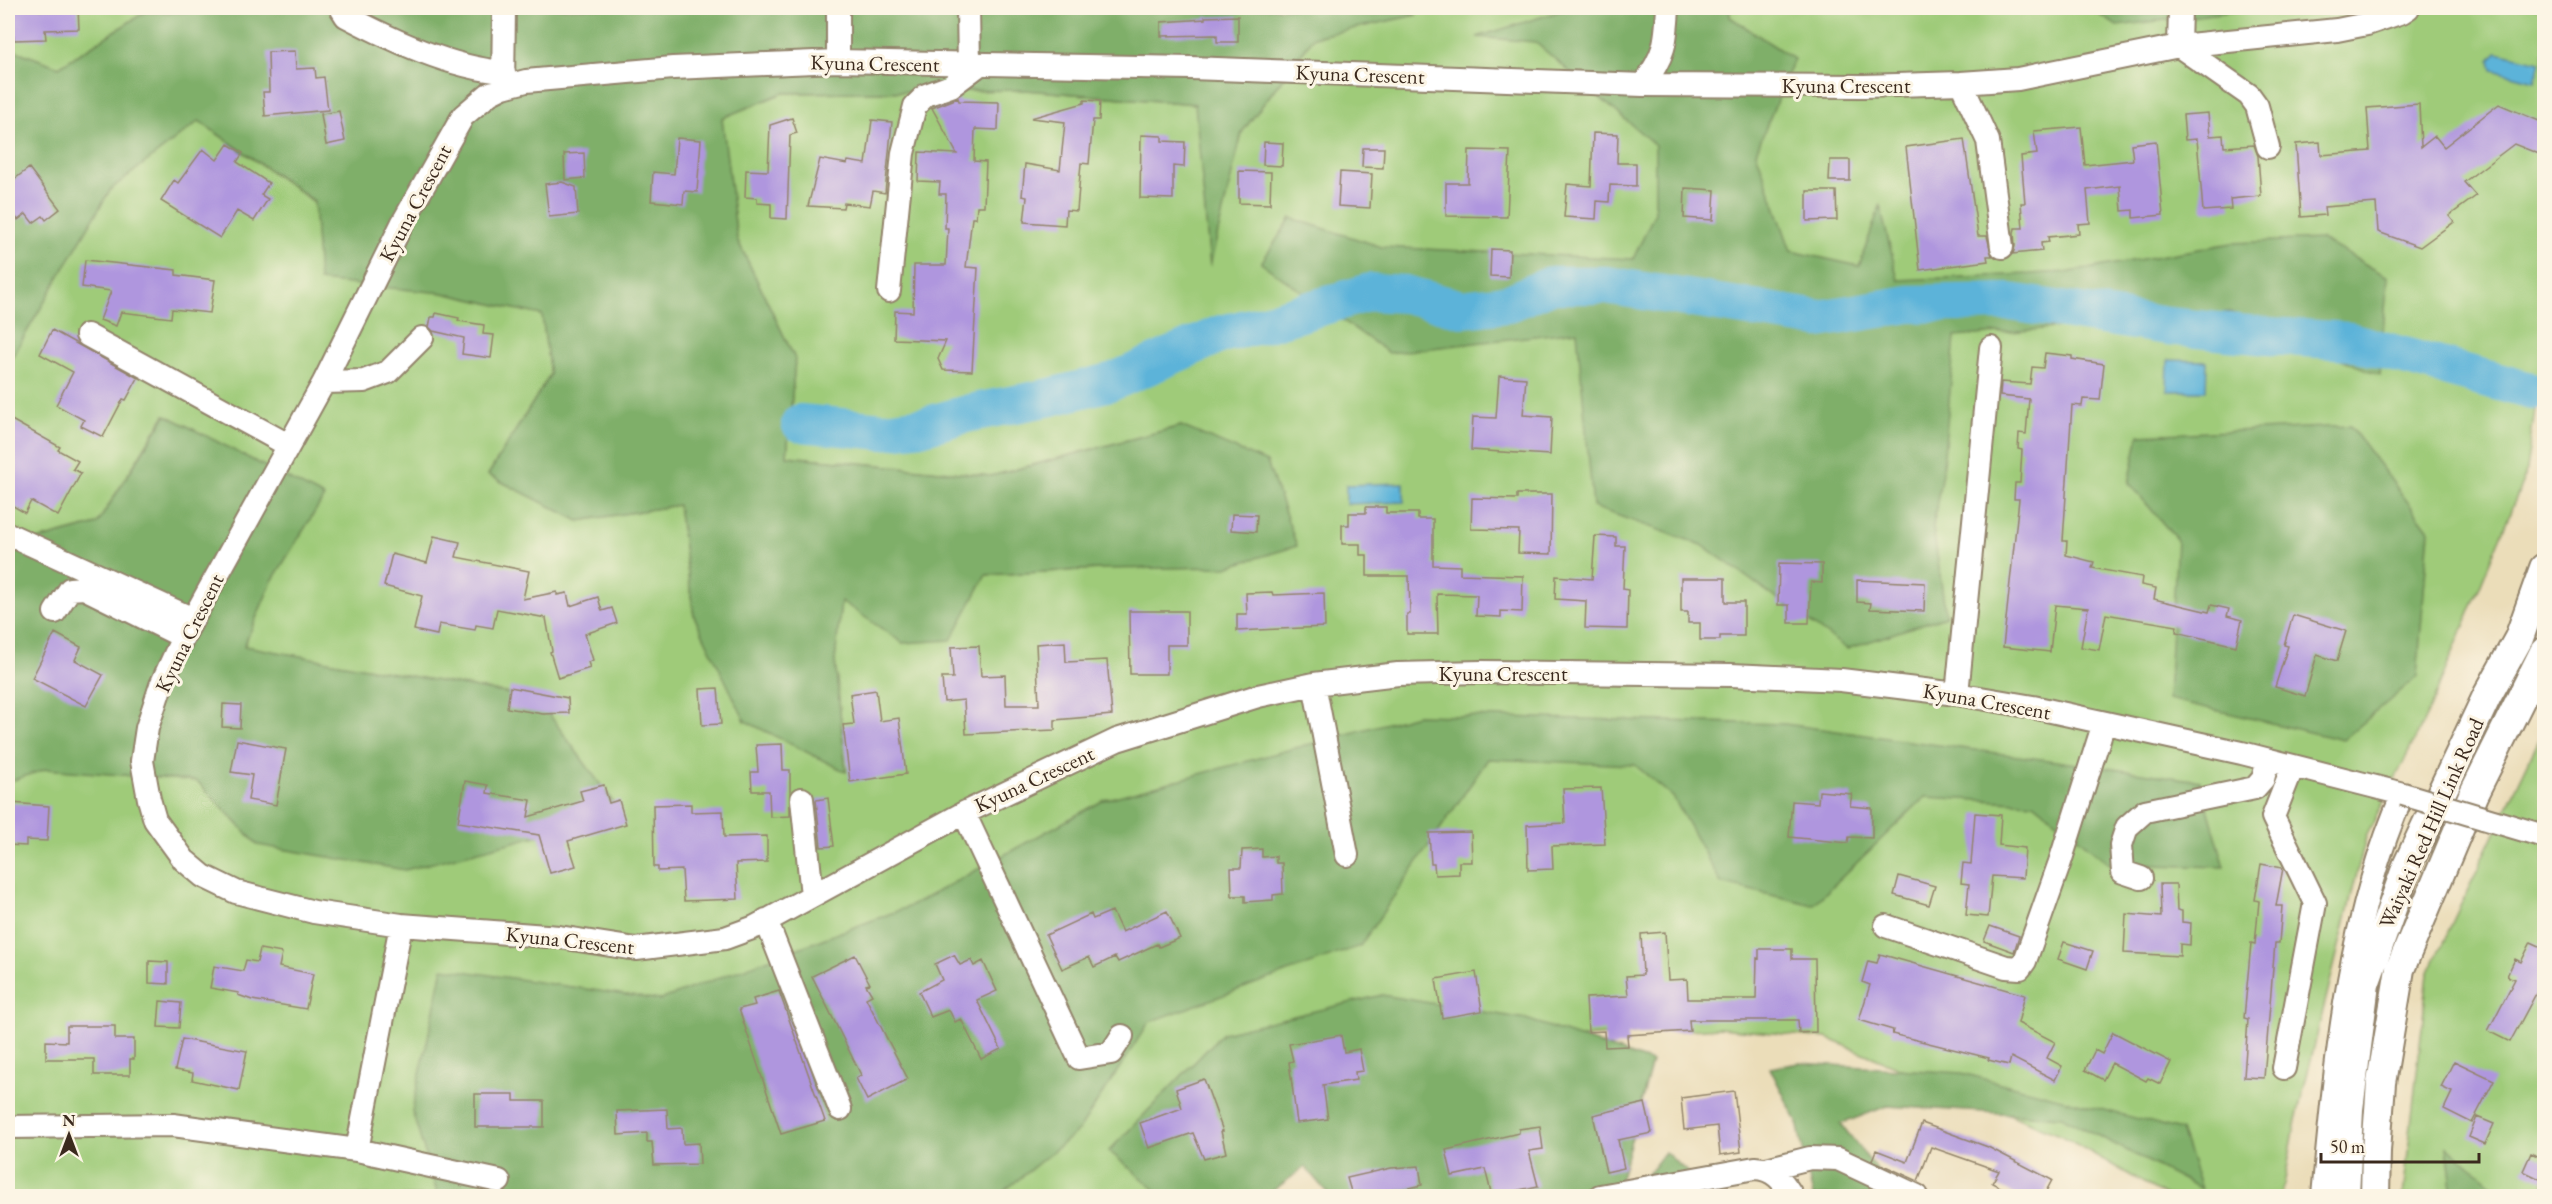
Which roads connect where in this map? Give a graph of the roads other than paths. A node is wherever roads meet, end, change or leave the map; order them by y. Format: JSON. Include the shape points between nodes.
{"nodes":[{"id":1,"x":341,"y":8,"type":"edge"},
{"id":2,"x":504,"y":8,"type":"edge"},
{"id":3,"x":838,"y":8,"type":"edge"},
{"id":4,"x":968,"y":8,"type":"edge"},
{"id":5,"x":1668,"y":8,"type":"edge"},
{"id":6,"x":2180,"y":8,"type":"edge"},
{"id":7,"x":2408,"y":8,"type":"edge"},
{"id":8,"x":2179,"y":46,"type":"junction"},
{"id":9,"x":838,"y":61,"type":"junction"},
{"id":10,"x":974,"y":65,"type":"junction"},
{"id":11,"x":504,"y":80,"type":"junction"},
{"id":12,"x":1961,"y":83,"type":"junction"},
{"id":13,"x":1643,"y":85,"type":"junction"},
{"id":14,"x":2268,"y":147,"type":"dead end"},
{"id":15,"x":2002,"y":247,"type":"dead end"},
{"id":16,"x":889,"y":291,"type":"dead end"},
{"id":17,"x":87,"y":335,"type":"dead end"},
{"id":18,"x":422,"y":338,"type":"dead end"},
{"id":19,"x":1991,"y":348,"type":"dead end"},
{"id":20,"x":324,"y":382,"type":"junction"},
{"id":21,"x":288,"y":445,"type":"junction"},
{"id":22,"x":8,"y":534,"type":"edge"},
{"id":23,"x":2544,"y":568,"type":"edge"},
{"id":24,"x":55,"y":612,"type":"dead end"},
{"id":25,"x":188,"y":628,"type":"junction"},
{"id":26,"x":2544,"y":652,"type":"edge"},
{"id":27,"x":1314,"y":684,"type":"junction"},
{"id":28,"x":1957,"y":694,"type":"junction"},
{"id":29,"x":2104,"y":723,"type":"junction"},
{"id":30,"x":2268,"y":760,"type":"junction"},
{"id":31,"x":2293,"y":766,"type":"junction"},
{"id":32,"x":2403,"y":794,"type":"junction"},
{"id":33,"x":802,"y":800,"type":"dead end"},
{"id":34,"x":964,"y":813,"type":"junction"},
{"id":35,"x":2544,"y":836,"type":"edge"},
{"id":36,"x":1347,"y":855,"type":"dead end"},
{"id":37,"x":2141,"y":878,"type":"dead end"},
{"id":38,"x":812,"y":895,"type":"junction"},
{"id":39,"x":766,"y":920,"type":"junction"},
{"id":40,"x":401,"y":925,"type":"junction"},
{"id":41,"x":1886,"y":926,"type":"dead end"},
{"id":42,"x":1122,"y":1036,"type":"dead end"},
{"id":43,"x":2284,"y":1068,"type":"dead end"},
{"id":44,"x":840,"y":1109,"type":"dead end"},
{"id":45,"x":8,"y":1127,"type":"edge"},
{"id":46,"x":357,"y":1150,"type":"junction"},
{"id":47,"x":1766,"y":1168,"type":"junction"},
{"id":48,"x":499,"y":1181,"type":"dead end"},
{"id":49,"x":1600,"y":1197,"type":"edge"},
{"id":50,"x":1792,"y":1197,"type":"edge"},
{"id":51,"x":1917,"y":1197,"type":"edge"},
{"id":52,"x":2323,"y":1197,"type":"edge"},
{"id":53,"x":2345,"y":1197,"type":"edge"},
{"id":54,"x":2375,"y":1197,"type":"edge"}],
"edges":[{"from":1,"to":11,"type":"street","via":[[346,16],[412,46]]},
{"from":2,"to":11,"type":"street"},
{"from":3,"to":9,"type":"street"},
{"from":4,"to":10,"type":"street"},
{"from":5,"to":13,"type":"street","via":[[1666,40],[1658,64]]},
{"from":6,"to":8,"type":"street"},
{"from":7,"to":8,"type":"street","name":"Kyuna Crescent","via":[[2367,24],[2337,30]]},
{"from":8,"to":12,"type":"street","name":"Kyuna Crescent","via":[[2018,79]]},
{"from":8,"to":14,"type":"street","via":[[2249,95],[2257,106]]},
{"from":9,"to":10,"type":"street","name":"Kyuna Crescent"},
{"from":9,"to":11,"type":"street","name":"Kyuna Crescent"},
{"from":10,"to":13,"type":"street","name":"Kyuna Crescent","via":[[1190,68]]},
{"from":10,"to":16,"type":"street","via":[[951,86],[926,95],[915,106],[903,153]]},
{"from":11,"to":20,"type":"street","name":"Kyuna Crescent","via":[[463,116],[402,224]]},
{"from":12,"to":13,"type":"street","name":"Kyuna Crescent"},
{"from":12,"to":15,"type":"street","via":[[1988,141]]},
{"from":17,"to":21,"type":"street"},
{"from":18,"to":20,"type":"street","via":[[388,372],[364,381]]},
{"from":19,"to":28,"type":"street"},
{"from":20,"to":21,"type":"street","name":"Kyuna Crescent"},
{"from":21,"to":25,"type":"street","name":"Kyuna Crescent"},
{"from":22,"to":25,"type":"street"},
{"from":23,"to":53,"type":"main road","name":"Waiyaki Red Hill Link Road","via":[[2519,638],[2487,696],[2407,866],[2365,984],[2349,1109]]},
{"from":24,"to":25,"type":"street","via":[[70,589],[84,588]]},
{"from":25,"to":40,"type":"street","name":"Kyuna Crescent","via":[[161,685],[147,728],[142,761],[155,820],[168,840],[203,876],[236,892],[314,912]]},
{"from":26,"to":54,"type":"main road","name":"Waiyaki Red Hill Link Road","via":[[2473,795],[2400,969],[2381,1083]]},
{"from":27,"to":28,"type":"street","name":"Kyuna Crescent","via":[[1481,672],[1731,675],[1841,680]]},
{"from":27,"to":34,"type":"street","name":"Kyuna Crescent","via":[[1258,696],[1117,740]]},
{"from":27,"to":36,"type":"street"},
{"from":28,"to":29,"type":"street","name":"Kyuna Crescent"},
{"from":29,"to":30,"type":"street","name":"Kyuna Crescent"},
{"from":29,"to":41,"type":"street","via":[[2060,862],[2020,968],[2006,967]]},
{"from":30,"to":31,"type":"street","name":"Kyuna Crescent"},
{"from":30,"to":37,"type":"street","via":[[2263,779],[2255,788],[2145,811],[2127,827],[2121,845],[2123,872]]},
{"from":31,"to":32,"type":"street","name":"Kyuna Crescent"},
{"from":31,"to":43,"type":"street","via":[[2273,817],[2315,903]]},
{"from":32,"to":35,"type":"street","name":"Kyuna Crescent","bridge":true},
{"from":32,"to":52,"type":"street","via":[[2363,912],[2350,976],[2336,1061]]},
{"from":33,"to":38,"type":"street"},
{"from":34,"to":38,"type":"street","name":"Kyuna Crescent"},
{"from":34,"to":42,"type":"street","via":[[1079,1058],[1111,1053]]},
{"from":38,"to":39,"type":"street","name":"Kyuna Crescent"},
{"from":39,"to":40,"type":"street","name":"Kyuna Crescent","via":[[725,938],[636,948],[559,937]]},
{"from":39,"to":44,"type":"street"},
{"from":40,"to":46,"type":"street"},
{"from":45,"to":46,"type":"street","via":[[173,1125]]},
{"from":46,"to":48,"type":"street"},
{"from":47,"to":49,"type":"street"},
{"from":47,"to":50,"type":"street"},
{"from":47,"to":51,"type":"street","via":[[1810,1158],[1838,1159]]}]}
